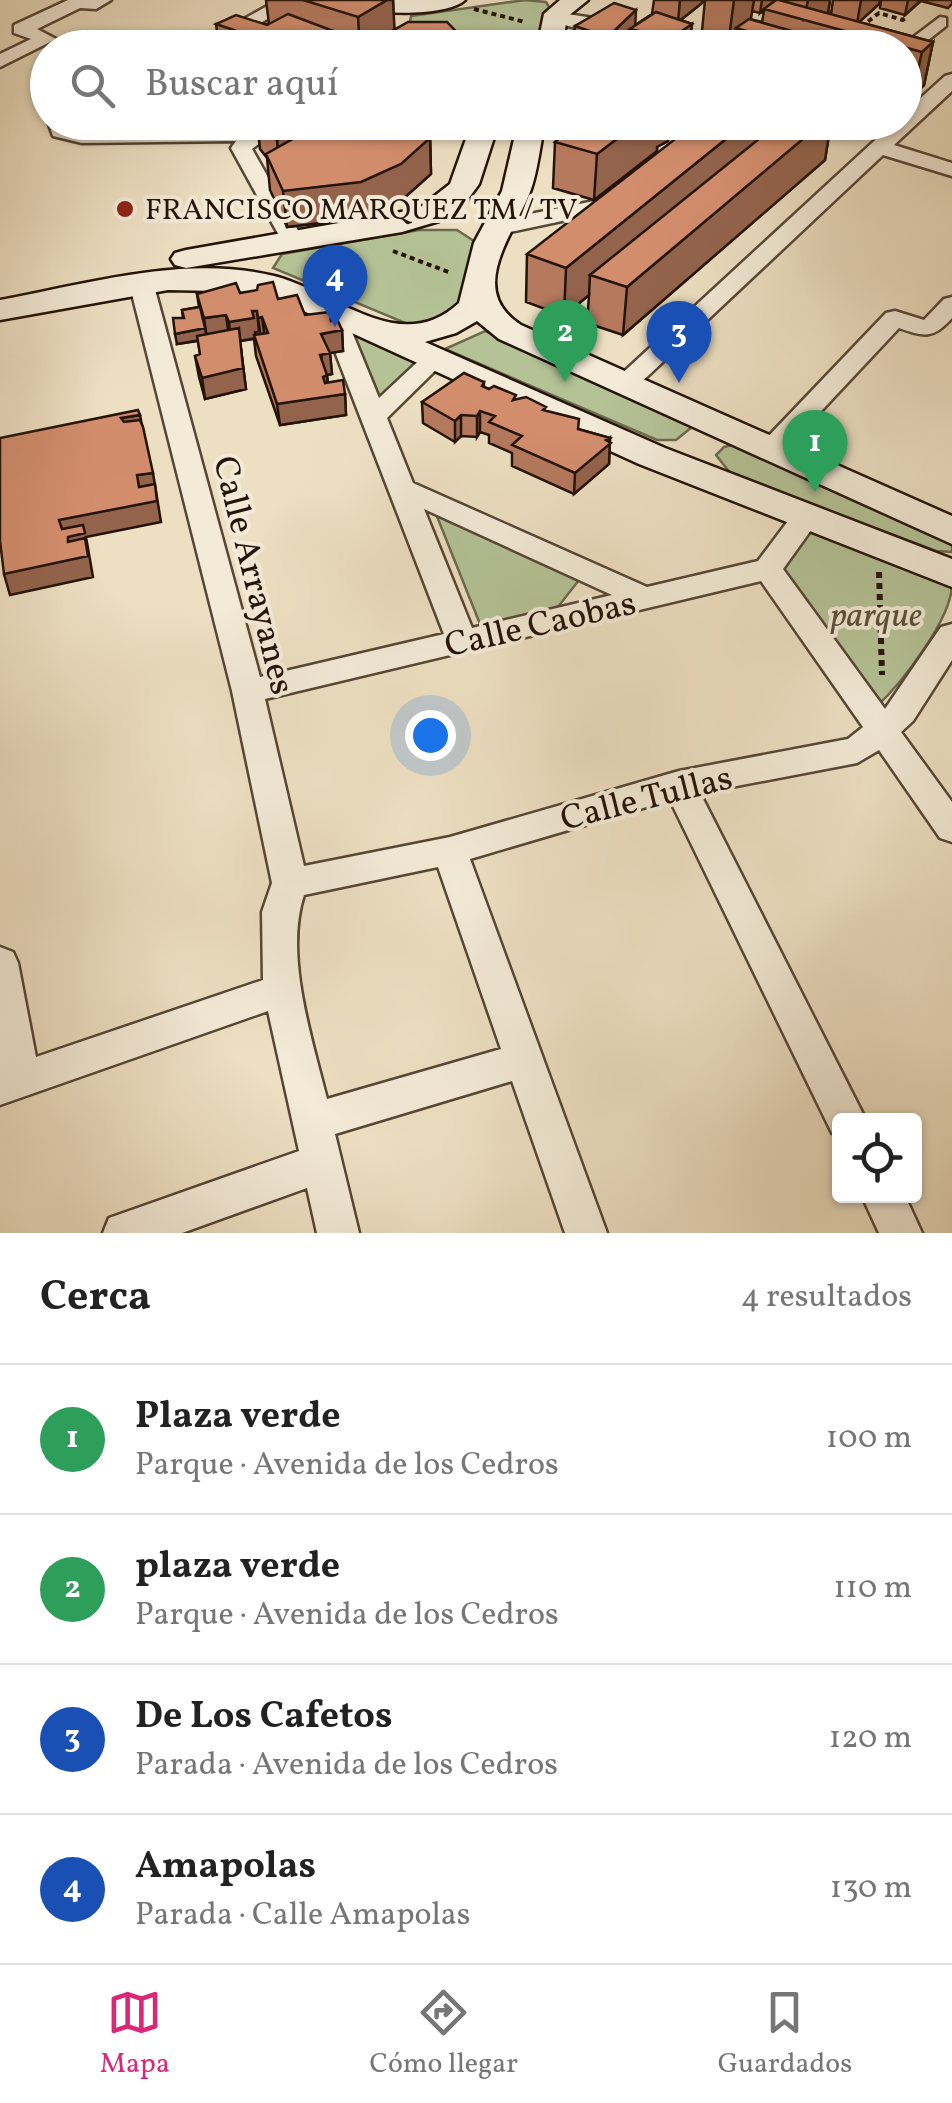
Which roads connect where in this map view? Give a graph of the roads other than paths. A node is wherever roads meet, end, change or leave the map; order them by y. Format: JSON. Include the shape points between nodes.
{"nodes":[{"id":1,"x":102,"y":0,"type":"edge"},
{"id":2,"x":319,"y":3,"type":"edge"},
{"id":3,"x":458,"y":3,"type":"edge"},
{"id":4,"x":402,"y":7,"type":"junction"},
{"id":5,"x":555,"y":18,"type":"edge"},
{"id":6,"x":940,"y":22,"type":"dead end"},
{"id":7,"x":239,"y":30,"type":"edge"},
{"id":8,"x":391,"y":30,"type":"edge"},
{"id":9,"x":393,"y":30,"type":"edge"},
{"id":10,"x":613,"y":30,"type":"edge"},
{"id":11,"x":30,"y":33,"type":"edge"},
{"id":12,"x":922,"y":38,"type":"edge"},
{"id":13,"x":30,"y":47,"type":"edge"},
{"id":14,"x":0,"y":61,"type":"edge"},
{"id":15,"x":922,"y":75,"type":"edge"},
{"id":16,"x":951,"y":82,"type":"edge"},
{"id":17,"x":922,"y":109,"type":"edge"},
{"id":18,"x":249,"y":140,"type":"edge"},
{"id":19,"x":480,"y":140,"type":"edge"},
{"id":20,"x":528,"y":140,"type":"edge"},
{"id":21,"x":888,"y":140,"type":"edge"},
{"id":22,"x":879,"y":148,"type":"junction"},
{"id":23,"x":952,"y":170,"type":"edge"},
{"id":24,"x":632,"y":182,"type":"edge"},
{"id":25,"x":392,"y":228,"type":"junction"},
{"id":26,"x":492,"y":235,"type":"junction"},
{"id":27,"x":283,"y":243,"type":"junction"},
{"id":28,"x":268,"y":284,"type":"junction"},
{"id":29,"x":142,"y":286,"type":"junction"},
{"id":30,"x":480,"y":288,"type":"junction"},
{"id":31,"x":0,"y":290,"type":"edge"},
{"id":32,"x":952,"y":304,"type":"edge"},
{"id":33,"x":0,"y":310,"type":"edge"},
{"id":34,"x":331,"y":310,"type":"junction"},
{"id":35,"x":380,"y":332,"type":"junction"},
{"id":36,"x":436,"y":358,"type":"junction"},
{"id":37,"x":624,"y":384,"type":"junction"},
{"id":38,"x":373,"y":417,"type":"junction"},
{"id":39,"x":697,"y":417,"type":"junction"},
{"id":40,"x":770,"y":450,"type":"junction"},
{"id":41,"x":652,"y":456,"type":"junction"},
{"id":42,"x":401,"y":488,"type":"junction"},
{"id":43,"x":807,"y":516,"type":"junction"},
{"id":44,"x":952,"y":531,"type":"edge"},
{"id":45,"x":768,"y":569,"type":"junction"},
{"id":46,"x":952,"y":574,"type":"edge"},
{"id":47,"x":644,"y":598,"type":"junction"},
{"id":48,"x":952,"y":636,"type":"edge"},
{"id":49,"x":462,"y":642,"type":"junction"},
{"id":50,"x":248,"y":691,"type":"junction"},
{"id":51,"x":883,"y":731,"type":"junction"},
{"id":52,"x":679,"y":784,"type":"junction"},
{"id":53,"x":952,"y":828,"type":"edge"},
{"id":54,"x":450,"y":851,"type":"junction"},
{"id":55,"x":290,"y":883,"type":"junction"},
{"id":56,"x":0,"y":964,"type":"edge"},
{"id":57,"x":282,"y":990,"type":"junction"},
{"id":58,"x":524,"y":1060,"type":"junction"},
{"id":59,"x":10,"y":1083,"type":"edge"},
{"id":60,"x":843,"y":1113,"type":"edge"},
{"id":61,"x":314,"y":1121,"type":"junction"},
{"id":62,"x":322,"y":1163,"type":"junction"},
{"id":63,"x":886,"y":1203,"type":"edge"},
{"id":64,"x":124,"y":1233,"type":"edge"},
{"id":65,"x":338,"y":1233,"type":"edge"},
{"id":66,"x":586,"y":1233,"type":"edge"},
{"id":67,"x":901,"y":1233,"type":"edge"}],
"edges":[{"from":1,"to":11,"type":"street","via":[[78,2],[21,30]]},
{"from":2,"to":4,"type":"street"},
{"from":2,"to":7,"type":"street"},
{"from":2,"to":8,"type":"street"},
{"from":3,"to":4,"type":"street"},
{"from":4,"to":9,"type":"street","via":[[384,17]]},
{"from":5,"to":10,"type":"street"},
{"from":6,"to":12,"type":"street"},
{"from":13,"to":14,"type":"street"},
{"from":15,"to":16,"type":"street"},
{"from":16,"to":17,"type":"street"},
{"from":18,"to":27,"type":"street","via":[[242,148],[246,163]]},
{"from":19,"to":25,"type":"street","via":[[454,199]]},
{"from":20,"to":26,"type":"street","via":[[516,191]]},
{"from":21,"to":22,"type":"street"},
{"from":22,"to":23,"type":"street"},
{"from":22,"to":37,"type":"street"},
{"from":24,"to":26,"type":"street","via":[[601,206]]},
{"from":25,"to":26,"type":"street","via":[[444,223]]},
{"from":25,"to":27,"type":"street"},
{"from":26,"to":30,"type":"street"},
{"from":27,"to":28,"type":"street","via":[[256,254],[249,265]]},
{"from":27,"to":31,"type":"street"},
{"from":28,"to":29,"type":"street","via":[[218,278]]},
{"from":28,"to":34,"type":"street"},
{"from":29,"to":33,"type":"street"},
{"from":29,"to":50,"type":"street","name":"Calle Arrayanes"},
{"from":30,"to":35,"type":"street","via":[[467,315],[442,328]]},
{"from":30,"to":37,"type":"street","via":[[491,320]]},
{"from":32,"to":40,"type":"street","via":[[928,330],[895,318]]},
{"from":34,"to":35,"type":"street"},
{"from":34,"to":38,"type":"street"},
{"from":35,"to":36,"type":"street"},
{"from":36,"to":38,"type":"street"},
{"from":36,"to":41,"type":"street"},
{"from":37,"to":39,"type":"street"},
{"from":38,"to":42,"type":"street"},
{"from":39,"to":40,"type":"street"},
{"from":39,"to":41,"type":"street"},
{"from":40,"to":44,"type":"street"},
{"from":41,"to":43,"type":"street"},
{"from":42,"to":47,"type":"street"},
{"from":42,"to":49,"type":"street"},
{"from":43,"to":45,"type":"street"},
{"from":43,"to":46,"type":"street"},
{"from":45,"to":47,"type":"street","name":"Calle Caobas"},
{"from":45,"to":51,"type":"street"},
{"from":47,"to":49,"type":"street","name":"Calle Caobas"},
{"from":48,"to":51,"type":"street","name":"Calle Tullas","via":[[902,714]]},
{"from":49,"to":50,"type":"street","name":"Calle Caobas"},
{"from":50,"to":55,"type":"street","name":"Calle Arrayanes"},
{"from":51,"to":52,"type":"street","name":"Calle Tullas","via":[[856,750]]},
{"from":51,"to":53,"type":"street"},
{"from":52,"to":54,"type":"street","name":"Calle Tullas"},
{"from":52,"to":60,"type":"street"},
{"from":54,"to":55,"type":"street","name":"Calle Tullas"},
{"from":54,"to":58,"type":"street"},
{"from":55,"to":57,"type":"street","via":[[280,912]]},
{"from":56,"to":59,"type":"street"},
{"from":57,"to":59,"type":"street"},
{"from":57,"to":61,"type":"street"},
{"from":58,"to":61,"type":"street"},
{"from":58,"to":66,"type":"street"},
{"from":61,"to":62,"type":"street"},
{"from":62,"to":64,"type":"street"},
{"from":62,"to":65,"type":"street"},
{"from":63,"to":67,"type":"street"}]}
